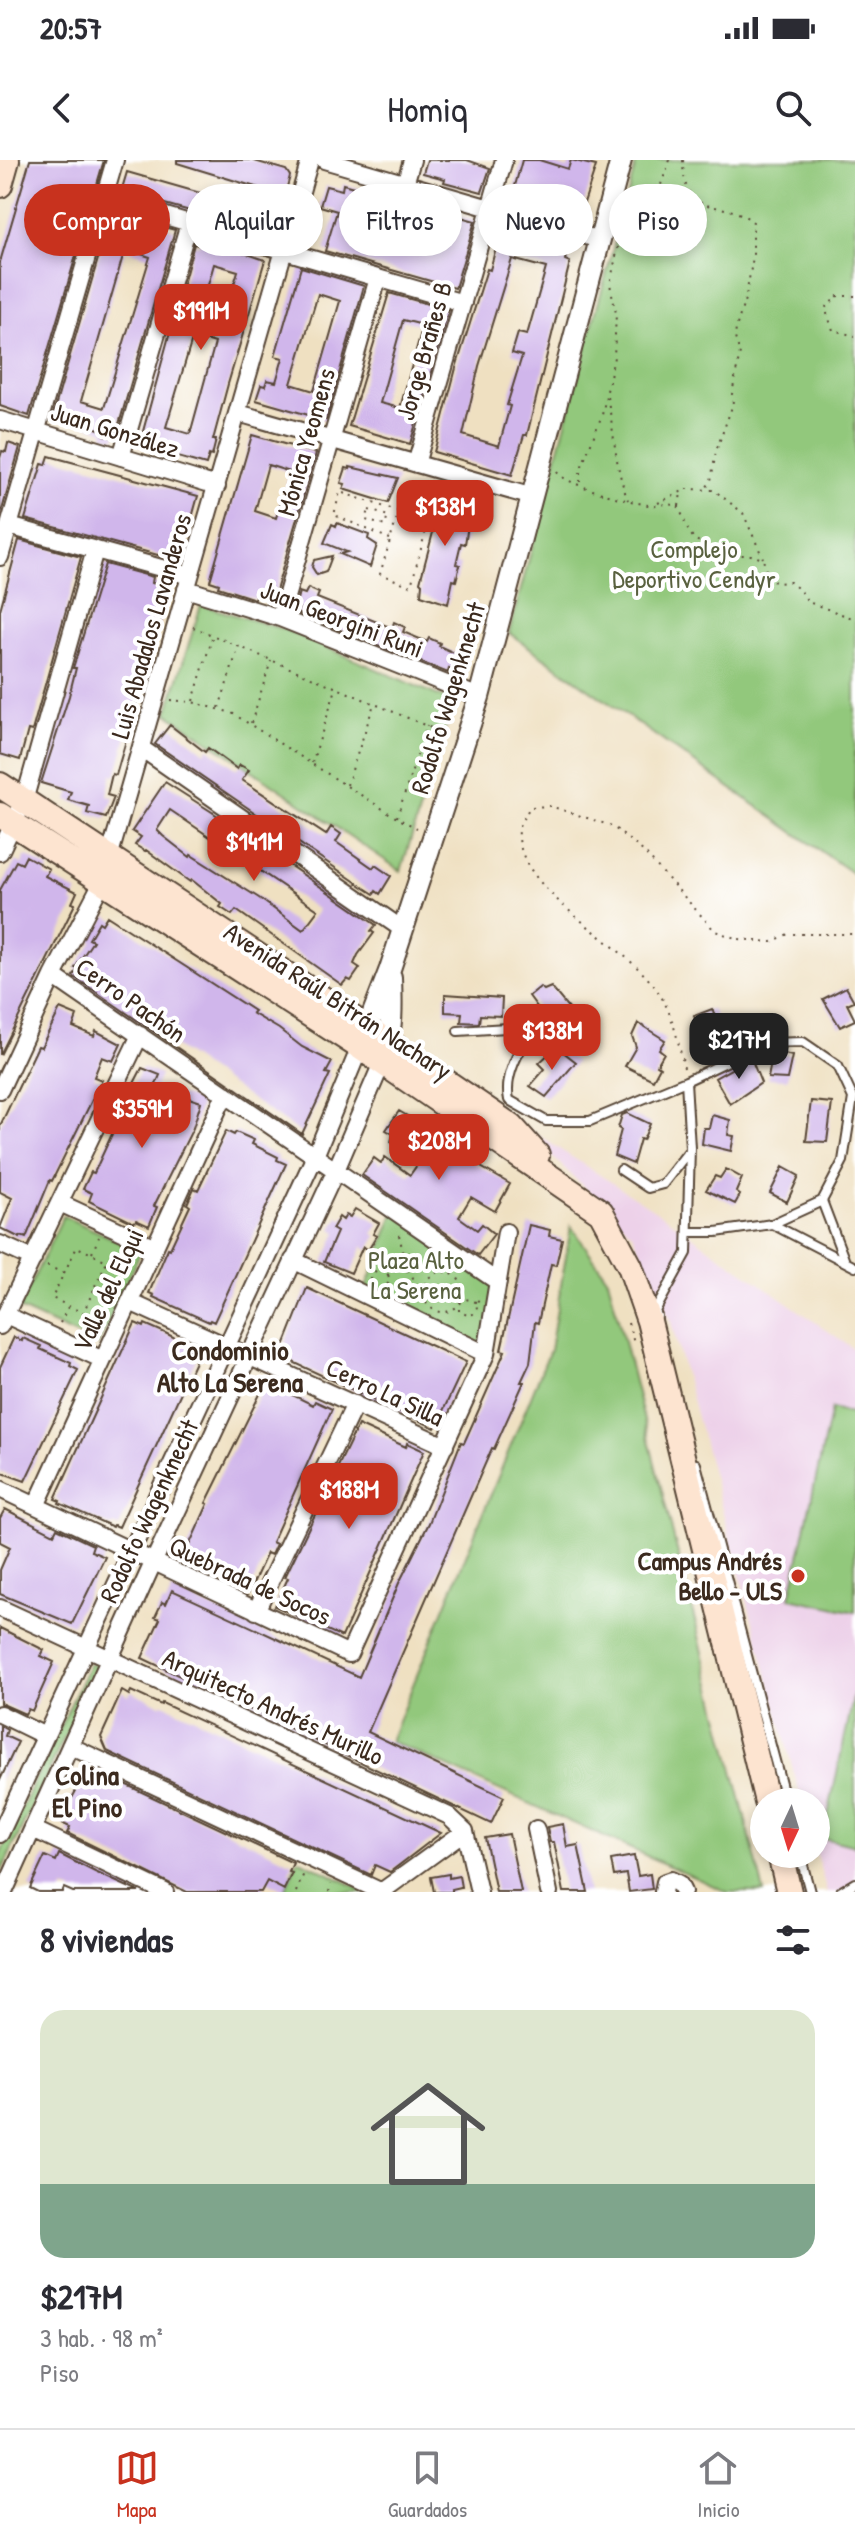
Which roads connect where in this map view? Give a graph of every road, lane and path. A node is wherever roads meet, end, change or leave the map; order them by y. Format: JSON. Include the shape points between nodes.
{"nodes":[{"id":1,"x":7,"y":160,"type":"edge"},
{"id":2,"x":115,"y":160,"type":"edge"},
{"id":3,"x":310,"y":160,"type":"edge"},
{"id":4,"x":324,"y":160,"type":"edge"},
{"id":5,"x":412,"y":160,"type":"edge"},
{"id":6,"x":504,"y":160,"type":"edge"},
{"id":7,"x":621,"y":160,"type":"edge"},
{"id":8,"x":670,"y":160,"type":"edge"},
{"id":9,"x":683,"y":160,"type":"edge"},
{"id":10,"x":108,"y":184,"type":"edge"},
{"id":11,"x":303,"y":184,"type":"edge"},
{"id":12,"x":405,"y":184,"type":"joint"},
{"id":13,"x":497,"y":184,"type":"edge"},
{"id":14,"x":0,"y":185,"type":"edge"},
{"id":15,"x":186,"y":233,"type":"edge"},
{"id":16,"x":593,"y":238,"type":"edge"},
{"id":17,"x":600,"y":240,"type":"junction"},
{"id":18,"x":478,"y":250,"type":"edge"},
{"id":19,"x":87,"y":256,"type":"edge"},
{"id":20,"x":283,"y":256,"type":"edge"},
{"id":21,"x":301,"y":256,"type":"edge"},
{"id":22,"x":378,"y":278,"type":"junction"},
{"id":23,"x":855,"y":296,"type":"edge"},
{"id":24,"x":463,"y":303,"type":"junction"},
{"id":25,"x":855,"y":336,"type":"edge"},
{"id":26,"x":606,"y":393,"type":"junction"},
{"id":27,"x":238,"y":413,"type":"junction"},
{"id":28,"x":0,"y":420,"type":"edge"},
{"id":29,"x":36,"y":431,"type":"junction"},
{"id":30,"x":332,"y":439,"type":"junction"},
{"id":31,"x":544,"y":454,"type":"junction"},
{"id":32,"x":121,"y":457,"type":"junction"},
{"id":33,"x":416,"y":464,"type":"junction"},
{"id":34,"x":580,"y":483,"type":"junction"},
{"id":35,"x":217,"y":486,"type":"junction"},
{"id":36,"x":406,"y":486,"type":"dead end"},
{"id":37,"x":405,"y":491,"type":"junction"},
{"id":38,"x":704,"y":491,"type":"junction"},
{"id":39,"x":681,"y":492,"type":"junction"},
{"id":40,"x":533,"y":497,"type":"junction"},
{"id":41,"x":628,"y":501,"type":"junction"},
{"id":42,"x":657,"y":504,"type":"junction"},
{"id":43,"x":383,"y":506,"type":"junction"},
{"id":44,"x":679,"y":507,"type":"junction"},
{"id":45,"x":398,"y":512,"type":"junction"},
{"id":46,"x":380,"y":514,"type":"junction"},
{"id":47,"x":428,"y":522,"type":"junction"},
{"id":48,"x":377,"y":523,"type":"junction"},
{"id":49,"x":439,"y":525,"type":"dead end"},
{"id":50,"x":9,"y":526,"type":"junction"},
{"id":51,"x":374,"y":532,"type":"junction"},
{"id":52,"x":390,"y":539,"type":"junction"},
{"id":53,"x":95,"y":550,"type":"junction"},
{"id":54,"x":0,"y":557,"type":"edge"},
{"id":55,"x":763,"y":559,"type":"junction"},
{"id":56,"x":188,"y":583,"type":"junction"},
{"id":57,"x":280,"y":618,"type":"junction"},
{"id":58,"x":178,"y":619,"type":"junction"},
{"id":59,"x":855,"y":619,"type":"edge"},
{"id":60,"x":212,"y":637,"type":"junction"},
{"id":61,"x":239,"y":646,"type":"junction"},
{"id":62,"x":272,"y":659,"type":"junction"},
{"id":63,"x":337,"y":687,"type":"junction"},
{"id":64,"x":479,"y":697,"type":"junction"},
{"id":65,"x":155,"y":698,"type":"junction"},
{"id":66,"x":192,"y":702,"type":"junction"},
{"id":67,"x":375,"y":703,"type":"junction"},
{"id":68,"x":219,"y":709,"type":"junction"},
{"id":69,"x":250,"y":725,"type":"junction"},
{"id":70,"x":427,"y":725,"type":"junction"},
{"id":71,"x":463,"y":742,"type":"junction"},
{"id":72,"x":141,"y":748,"type":"junction"},
{"id":73,"x":312,"y":764,"type":"junction"},
{"id":74,"x":0,"y":785,"type":"edge"},
{"id":75,"x":346,"y":786,"type":"junction"},
{"id":76,"x":24,"y":801,"type":"junction"},
{"id":77,"x":397,"y":818,"type":"junction"},
{"id":78,"x":7,"y":820,"type":"edge"},
{"id":79,"x":433,"y":835,"type":"junction"},
{"id":80,"x":0,"y":852,"type":"edge"},
{"id":81,"x":106,"y":870,"type":"junction"},
{"id":82,"x":402,"y":929,"type":"junction"},
{"id":83,"x":855,"y":934,"type":"edge"},
{"id":84,"x":390,"y":969,"type":"junction"},
{"id":85,"x":53,"y":976,"type":"junction"},
{"id":86,"x":458,"y":1031,"type":"dead end"},
{"id":87,"x":140,"y":1035,"type":"junction"},
{"id":88,"x":364,"y":1038,"type":"junction"},
{"id":89,"x":386,"y":1053,"type":"junction"},
{"id":90,"x":686,"y":1081,"type":"junction"},
{"id":91,"x":0,"y":1090,"type":"edge"},
{"id":92,"x":225,"y":1094,"type":"junction"},
{"id":93,"x":854,"y":1107,"type":"edge"},
{"id":94,"x":690,"y":1148,"type":"junction"},
{"id":95,"x":850,"y":1151,"type":"edge"},
{"id":96,"x":315,"y":1156,"type":"junction"},
{"id":97,"x":336,"y":1170,"type":"junction"},
{"id":98,"x":621,"y":1170,"type":"dead end"},
{"id":99,"x":822,"y":1201,"type":"junction"},
{"id":100,"x":60,"y":1203,"type":"junction"},
{"id":101,"x":105,"y":1224,"type":"junction"},
{"id":102,"x":772,"y":1224,"type":"junction"},
{"id":103,"x":506,"y":1232,"type":"dead end"},
{"id":104,"x":689,"y":1232,"type":"junction"},
{"id":105,"x":0,"y":1244,"type":"edge"},
{"id":106,"x":155,"y":1247,"type":"junction"},
{"id":107,"x":92,"y":1254,"type":"junction"},
{"id":108,"x":33,"y":1259,"type":"junction"},
{"id":109,"x":844,"y":1259,"type":"junction"},
{"id":110,"x":293,"y":1260,"type":"junction"},
{"id":111,"x":399,"y":1267,"type":"junction"},
{"id":112,"x":855,"y":1267,"type":"edge"},
{"id":113,"x":410,"y":1269,"type":"junction"},
{"id":114,"x":64,"y":1273,"type":"junction"},
{"id":115,"x":387,"y":1275,"type":"junction"},
{"id":116,"x":498,"y":1282,"type":"junction"},
{"id":117,"x":95,"y":1287,"type":"junction"},
{"id":118,"x":423,"y":1290,"type":"junction"},
{"id":119,"x":130,"y":1302,"type":"junction"},
{"id":120,"x":476,"y":1302,"type":"junction"},
{"id":121,"x":459,"y":1304,"type":"junction"},
{"id":122,"x":68,"y":1306,"type":"junction"},
{"id":123,"x":627,"y":1319,"type":"dead end"},
{"id":124,"x":3,"y":1320,"type":"edge"},
{"id":125,"x":54,"y":1336,"type":"junction"},
{"id":126,"x":227,"y":1345,"type":"junction"},
{"id":127,"x":635,"y":1349,"type":"dead end"},
{"id":128,"x":486,"y":1354,"type":"junction"},
{"id":129,"x":248,"y":1355,"type":"junction"},
{"id":130,"x":103,"y":1360,"type":"junction"},
{"id":131,"x":680,"y":1403,"type":"dead end"},
{"id":132,"x":355,"y":1404,"type":"junction"},
{"id":133,"x":445,"y":1446,"type":"junction"},
{"id":134,"x":692,"y":1449,"type":"dead end"},
{"id":135,"x":0,"y":1489,"type":"edge"},
{"id":136,"x":36,"y":1506,"type":"junction"},
{"id":137,"x":130,"y":1552,"type":"junction"},
{"id":138,"x":153,"y":1563,"type":"junction"},
{"id":139,"x":0,"y":1608,"type":"edge"},
{"id":140,"x":256,"y":1611,"type":"junction"},
{"id":141,"x":85,"y":1647,"type":"junction"},
{"id":142,"x":111,"y":1657,"type":"junction"},
{"id":143,"x":0,"y":1714,"type":"edge"},
{"id":144,"x":45,"y":1736,"type":"junction"},
{"id":145,"x":70,"y":1746,"type":"junction"},
{"id":146,"x":757,"y":1788,"type":"edge"},
{"id":147,"x":782,"y":1788,"type":"edge"},
{"id":148,"x":5,"y":1813,"type":"edge"},
{"id":149,"x":33,"y":1829,"type":"junction"},
{"id":150,"x":536,"y":1829,"type":"dead end"},
{"id":151,"x":465,"y":1831,"type":"junction"},
{"id":152,"x":0,"y":1834,"type":"edge"},
{"id":153,"x":311,"y":1860,"type":"junction"},
{"id":154,"x":783,"y":1868,"type":"edge"},
{"id":155,"x":804,"y":1868,"type":"edge"},
{"id":156,"x":855,"y":1883,"type":"edge"},
{"id":157,"x":4,"y":1892,"type":"edge"},
{"id":158,"x":165,"y":1892,"type":"edge"},
{"id":159,"x":296,"y":1892,"type":"edge"},
{"id":160,"x":382,"y":1892,"type":"edge"},
{"id":161,"x":479,"y":1892,"type":"edge"},
{"id":162,"x":549,"y":1892,"type":"edge"},
{"id":163,"x":663,"y":1892,"type":"edge"},
{"id":164,"x":683,"y":1892,"type":"edge"},
{"id":165,"x":789,"y":1892,"type":"edge"},
{"id":166,"x":810,"y":1892,"type":"edge"},
{"id":167,"x":840,"y":1892,"type":"edge"}],
"edges":[{"from":1,"to":14,"type":"main road"},
{"from":2,"to":10,"type":"street"},
{"from":3,"to":11,"type":"street","name":"Luis Abadalos Lavanderos"},
{"from":4,"to":12,"type":"street"},
{"from":5,"to":12,"type":"street"},
{"from":6,"to":13,"type":"street","name":"Jorge Brañes B"},
{"from":7,"to":17,"type":"street","name":"Rodolfo Wagenknecht"},
{"from":8,"to":26,"type":"path","via":[[655,201],[621,234],[613,262],[614,357]]},
{"from":9,"to":38,"type":"path","via":[[688,192],[696,200],[753,222],[753,257],[736,328],[740,353],[733,404]]},
{"from":15,"to":32,"type":"street"},
{"from":16,"to":17,"type":"street"},
{"from":17,"to":31,"type":"street","name":"Rodolfo Wagenknecht"},
{"from":18,"to":24,"type":"street","name":"Jorge Brañes B"},
{"from":19,"to":29,"type":"street"},
{"from":20,"to":27,"type":"street","name":"Luis Abadalos Lavanderos"},
{"from":21,"to":22,"type":"street"},
{"from":22,"to":24,"type":"street"},
{"from":22,"to":30,"type":"street","name":"Mónica Yeomens"},
{"from":23,"to":25,"type":"path","via":[[838,296],[825,308],[833,330]]},
{"from":24,"to":33,"type":"street","name":"Jorge Brañes B"},
{"from":26,"to":34,"type":"path"},
{"from":26,"to":41,"type":"path","via":[[615,461]]},
{"from":27,"to":30,"type":"street"},
{"from":27,"to":35,"type":"street","name":"Luis Abadalos Lavanderos"},
{"from":28,"to":29,"type":"street","name":"Juan González"},
{"from":29,"to":32,"type":"street","name":"Juan González"},
{"from":29,"to":50,"type":"street"},
{"from":30,"to":33,"type":"street"},
{"from":30,"to":57,"type":"street","name":"Mónica Yeomens"},
{"from":31,"to":34,"type":"path","via":[[561,478]]},
{"from":31,"to":40,"type":"street","name":"Rodolfo Wagenknecht"},
{"from":32,"to":35,"type":"street","name":"Juan González"},
{"from":33,"to":40,"type":"street"},
{"from":34,"to":41,"type":"path"},
{"from":35,"to":56,"type":"street","name":"Luis Abadalos Lavanderos"},
{"from":36,"to":37,"type":"path"},
{"from":37,"to":45,"type":"path"},
{"from":37,"to":47,"type":"path","via":[[434,500]]},
{"from":38,"to":39,"type":"path"},
{"from":38,"to":55,"type":"path","via":[[714,490],[743,513]]},
{"from":39,"to":42,"type":"path"},
{"from":39,"to":44,"type":"path"},
{"from":40,"to":64,"type":"street","name":"Rodolfo Wagenknecht"},
{"from":41,"to":42,"type":"path"},
{"from":42,"to":44,"type":"path"},
{"from":43,"to":45,"type":"path"},
{"from":43,"to":46,"type":"path"},
{"from":43,"to":51,"type":"path","via":[[340,492],[334,515]]},
{"from":44,"to":55,"type":"path","via":[[694,539],[733,555]]},
{"from":45,"to":47,"type":"path"},
{"from":45,"to":52,"type":"path"},
{"from":46,"to":48,"type":"path","via":[[388,516],[385,526]]},
{"from":46,"to":48,"type":"path","via":[[369,510],[366,520]]},
{"from":47,"to":49,"type":"path"},
{"from":47,"to":52,"type":"path","via":[[411,586],[380,574]]},
{"from":48,"to":51,"type":"path"},
{"from":50,"to":53,"type":"street","name":"Juan Georgini Runi"},
{"from":50,"to":54,"type":"street"},
{"from":51,"to":52,"type":"path"},
{"from":53,"to":56,"type":"street","name":"Juan Georgini Runi"},
{"from":53,"to":76,"type":"street"},
{"from":55,"to":59,"type":"path","via":[[768,579],[790,582],[808,602]]},
{"from":56,"to":57,"type":"street","name":"Juan Georgini Runi"},
{"from":56,"to":58,"type":"street","name":"Luis Abadalos Lavanderos"},
{"from":57,"to":64,"type":"street","name":"Juan Georgini Runi"},
{"from":58,"to":60,"type":"path"},
{"from":58,"to":65,"type":"street","name":"Luis Abadalos Lavanderos"},
{"from":60,"to":61,"type":"path"},
{"from":60,"to":66,"type":"path"},
{"from":61,"to":62,"type":"path"},
{"from":61,"to":68,"type":"path"},
{"from":62,"to":63,"type":"path"},
{"from":62,"to":69,"type":"path"},
{"from":63,"to":67,"type":"path"},
{"from":63,"to":73,"type":"path"},
{"from":64,"to":71,"type":"street","name":"Rodolfo Wagenknecht"},
{"from":65,"to":66,"type":"path"},
{"from":65,"to":72,"type":"street","name":"Luis Abadalos Lavanderos"},
{"from":66,"to":68,"type":"path"},
{"from":67,"to":70,"type":"path"},
{"from":67,"to":75,"type":"path"},
{"from":68,"to":69,"type":"path"},
{"from":69,"to":73,"type":"path"},
{"from":70,"to":71,"type":"path"},
{"from":70,"to":77,"type":"path"},
{"from":71,"to":79,"type":"street","name":"Rodolfo Wagenknecht"},
{"from":72,"to":81,"type":"street","name":"Luis Abadalos Lavanderos"},
{"from":72,"to":82,"type":"street"},
{"from":73,"to":75,"type":"path"},
{"from":74,"to":76,"type":"main road","name":"Avenida Raúl Bitrán Nachary"},
{"from":75,"to":77,"type":"path"},
{"from":76,"to":78,"type":"street"},
{"from":76,"to":81,"type":"main road","name":"Avenida Raúl Bitrán Nachary"},
{"from":77,"to":79,"type":"path"},
{"from":78,"to":80,"type":"street"},
{"from":78,"to":81,"type":"main road","name":"Avenida Raúl Bitrán Nachary"},
{"from":79,"to":82,"type":"street","name":"Rodolfo Wagenknecht"},
{"from":81,"to":85,"type":"street","name":"Luis Abadalos Lavanderos"},
{"from":81,"to":88,"type":"main road","name":"Avenida Raúl Bitrán Nachary"},
{"from":82,"to":84,"type":"street","name":"Rodolfo Wagenknecht"},
{"from":83,"to":90,"type":"path","via":[[788,934],[772,942],[715,931],[644,852],[612,826],[550,806],[530,807],[519,826],[521,852],[543,887],[629,959],[662,997]]},
{"from":84,"to":88,"type":"street","name":"Rodolfo Wagenknecht"},
{"from":84,"to":89,"type":"street","name":"Rodolfo Wagenknecht"},
{"from":85,"to":87,"type":"street","name":"Cerro Pachón"},
{"from":85,"to":91,"type":"street","name":"Luis Abadalos Lavanderos"},
{"from":86,"to":90,"type":"lane","via":[[524,1027],[530,1034],[506,1088],[509,1100],[546,1121],[590,1121]]},
{"from":87,"to":92,"type":"street","name":"Cerro Pachón"},
{"from":87,"to":100,"type":"street"},
{"from":88,"to":89,"type":"main road","name":"Avenida Raúl Bitrán Nachary"},
{"from":88,"to":96,"type":"street","name":"Rodolfo Wagenknecht"},
{"from":89,"to":97,"type":"street","name":"Rodolfo Wagenknecht"},
{"from":89,"to":146,"type":"main road","name":"Avenida Raúl Bitrán Nachary","via":[[512,1127],[563,1184],[601,1212],[630,1266],[649,1321]]},
{"from":90,"to":93,"type":"lane","via":[[766,1043],[803,1042],[838,1066]]},
{"from":90,"to":94,"type":"lane"},
{"from":92,"to":96,"type":"street","name":"Cerro Pachón"},
{"from":92,"to":106,"type":"street","name":"Valle del Elqui"},
{"from":93,"to":95,"type":"lane"},
{"from":94,"to":98,"type":"lane","via":[[663,1184],[648,1188]]},
{"from":94,"to":104,"type":"lane"},
{"from":95,"to":99,"type":"lane"},
{"from":96,"to":97,"type":"street","name":"Cerro Pachón"},
{"from":96,"to":126,"type":"street","name":"Rodolfo Wagenknecht"},
{"from":97,"to":110,"type":"street","name":"Rodolfo Wagenknecht"},
{"from":97,"to":116,"type":"street","name":"Cerro Pachón"},
{"from":99,"to":102,"type":"lane"},
{"from":99,"to":109,"type":"lane"},
{"from":100,"to":101,"type":"street"},
{"from":100,"to":108,"type":"street"},
{"from":101,"to":106,"type":"street"},
{"from":101,"to":107,"type":"path"},
{"from":102,"to":104,"type":"lane"},
{"from":102,"to":109,"type":"lane"},
{"from":103,"to":116,"type":"street"},
{"from":104,"to":131,"type":"lane","via":[[687,1253],[655,1311]]},
{"from":105,"to":108,"type":"street"},
{"from":106,"to":119,"type":"street","name":"Valle del Elqui"},
{"from":107,"to":114,"type":"path","via":[[77,1247]]},
{"from":107,"to":117,"type":"path","via":[[107,1261]]},
{"from":108,"to":114,"type":"path"},
{"from":108,"to":124,"type":"street"},
{"from":109,"to":112,"type":"lane"},
{"from":110,"to":128,"type":"street"},
{"from":110,"to":129,"type":"street","name":"Rodolfo Wagenknecht"},
{"from":111,"to":113,"type":"path"},
{"from":111,"to":113,"type":"path","via":[[398,1258],[407,1253],[415,1261]]},
{"from":111,"to":115,"type":"path"},
{"from":113,"to":118,"type":"path"},
{"from":114,"to":122,"type":"path","via":[[52,1298]]},
{"from":115,"to":115,"type":"path","via":[[375,1272],[371,1283],[384,1287]]},
{"from":116,"to":120,"type":"path"},
{"from":116,"to":128,"type":"street"},
{"from":117,"to":119,"type":"path"},
{"from":117,"to":122,"type":"path","via":[[83,1313]]},
{"from":118,"to":121,"type":"path","via":[[433,1310],[450,1311]]},
{"from":118,"to":121,"type":"path","via":[[434,1274],[452,1274],[463,1291]]},
{"from":119,"to":126,"type":"street","name":"Cerro La Silla"},
{"from":119,"to":130,"type":"street","name":"Valle del Elqui"},
{"from":120,"to":121,"type":"path","via":[[466,1299]]},
{"from":120,"to":121,"type":"path","via":[[477,1309],[467,1315],[459,1311]]},
{"from":122,"to":125,"type":"path"},
{"from":123,"to":127,"type":"path"},
{"from":124,"to":125,"type":"street"},
{"from":125,"to":130,"type":"street"},
{"from":126,"to":129,"type":"street","name":"Cerro La Silla"},
{"from":126,"to":137,"type":"street","name":"Rodolfo Wagenknecht"},
{"from":128,"to":133,"type":"street"},
{"from":129,"to":132,"type":"street","name":"Cerro La Silla"},
{"from":129,"to":138,"type":"street","name":"Rodolfo Wagenknecht"},
{"from":130,"to":136,"type":"street","name":"Valle del Elqui"},
{"from":132,"to":133,"type":"street","name":"Cerro La Silla"},
{"from":132,"to":140,"type":"street"},
{"from":133,"to":140,"type":"street","name":"Quebrada de Socos","via":[[349,1654]]},
{"from":134,"to":147,"type":"lane"},
{"from":135,"to":136,"type":"street","name":"Quebrada de Socos"},
{"from":136,"to":137,"type":"street","name":"Quebrada de Socos"},
{"from":137,"to":138,"type":"street","name":"Quebrada de Socos"},
{"from":137,"to":141,"type":"street","name":"Rodolfo Wagenknecht"},
{"from":138,"to":140,"type":"street","name":"Quebrada de Socos"},
{"from":138,"to":142,"type":"street","name":"Rodolfo Wagenknecht"},
{"from":139,"to":141,"type":"street","name":"Arquitecto Andrés Murillo"},
{"from":141,"to":142,"type":"street","name":"Arquitecto Andrés Murillo"},
{"from":141,"to":144,"type":"street","name":"Rodolfo Wagenknecht"},
{"from":142,"to":145,"type":"street","name":"Rodolfo Wagenknecht"},
{"from":142,"to":151,"type":"street","name":"Arquitecto Andrés Murillo","via":[[449,1816]]},
{"from":143,"to":144,"type":"street"},
{"from":144,"to":148,"type":"street","name":"Rodolfo Wagenknecht"},
{"from":145,"to":149,"type":"street","name":"Rodolfo Wagenknecht"},
{"from":145,"to":153,"type":"street"},
{"from":148,"to":152,"type":"street","name":"Rodolfo Wagenknecht"},
{"from":149,"to":157,"type":"street","name":"Rodolfo Wagenknecht"},
{"from":149,"to":158,"type":"street"},
{"from":150,"to":162,"type":"street"},
{"from":151,"to":160,"type":"street"},
{"from":151,"to":161,"type":"street"},
{"from":153,"to":159,"type":"path"},
{"from":153,"to":160,"type":"street"},
{"from":154,"to":165,"type":"main road"},
{"from":155,"to":166,"type":"lane"},
{"from":156,"to":167,"type":"lane"},
{"from":163,"to":164,"type":"street","via":[[671,1880]]}]}
